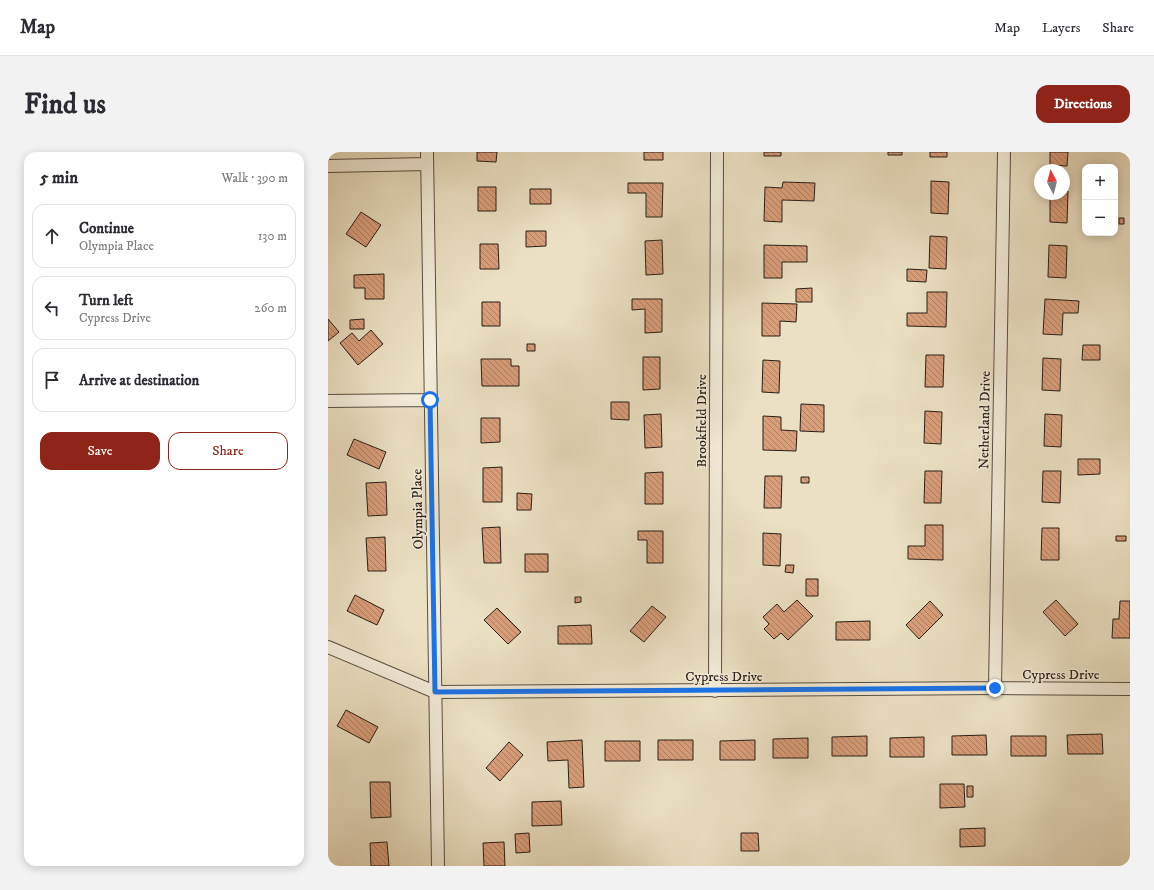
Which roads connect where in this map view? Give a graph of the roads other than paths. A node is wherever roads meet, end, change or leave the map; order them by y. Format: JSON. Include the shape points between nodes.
{"nodes":[{"id":1,"x":717,"y":152,"type":"edge"},
{"id":2,"x":1004,"y":152,"type":"edge"},
{"id":3,"x":427,"y":158,"type":"edge"},
{"id":4,"x":328,"y":166,"type":"edge"},
{"id":5,"x":430,"y":400,"type":"junction"},
{"id":6,"x":328,"y":401,"type":"edge"},
{"id":7,"x":328,"y":647,"type":"edge"},
{"id":8,"x":995,"y":688,"type":"junction"},
{"id":9,"x":1130,"y":689,"type":"edge"},
{"id":10,"x":715,"y":691,"type":"junction"},
{"id":11,"x":435,"y":692,"type":"junction"},
{"id":12,"x":438,"y":866,"type":"edge"}],
"edges":[{"from":1,"to":10,"type":"street","name":"Brookfield Drive"},
{"from":2,"to":8,"type":"street","name":"Netherland Drive"},
{"from":3,"to":4,"type":"street"},
{"from":3,"to":5,"type":"street","name":"Olympia Place"},
{"from":5,"to":6,"type":"street"},
{"from":5,"to":11,"type":"street","name":"Olympia Place"},
{"from":7,"to":11,"type":"street","name":"Cypress Drive"},
{"from":8,"to":9,"type":"street","name":"Cypress Drive"},
{"from":8,"to":10,"type":"street","name":"Cypress Drive"},
{"from":10,"to":11,"type":"street","name":"Cypress Drive"},
{"from":11,"to":12,"type":"street","name":"Olympia Place"}]}
